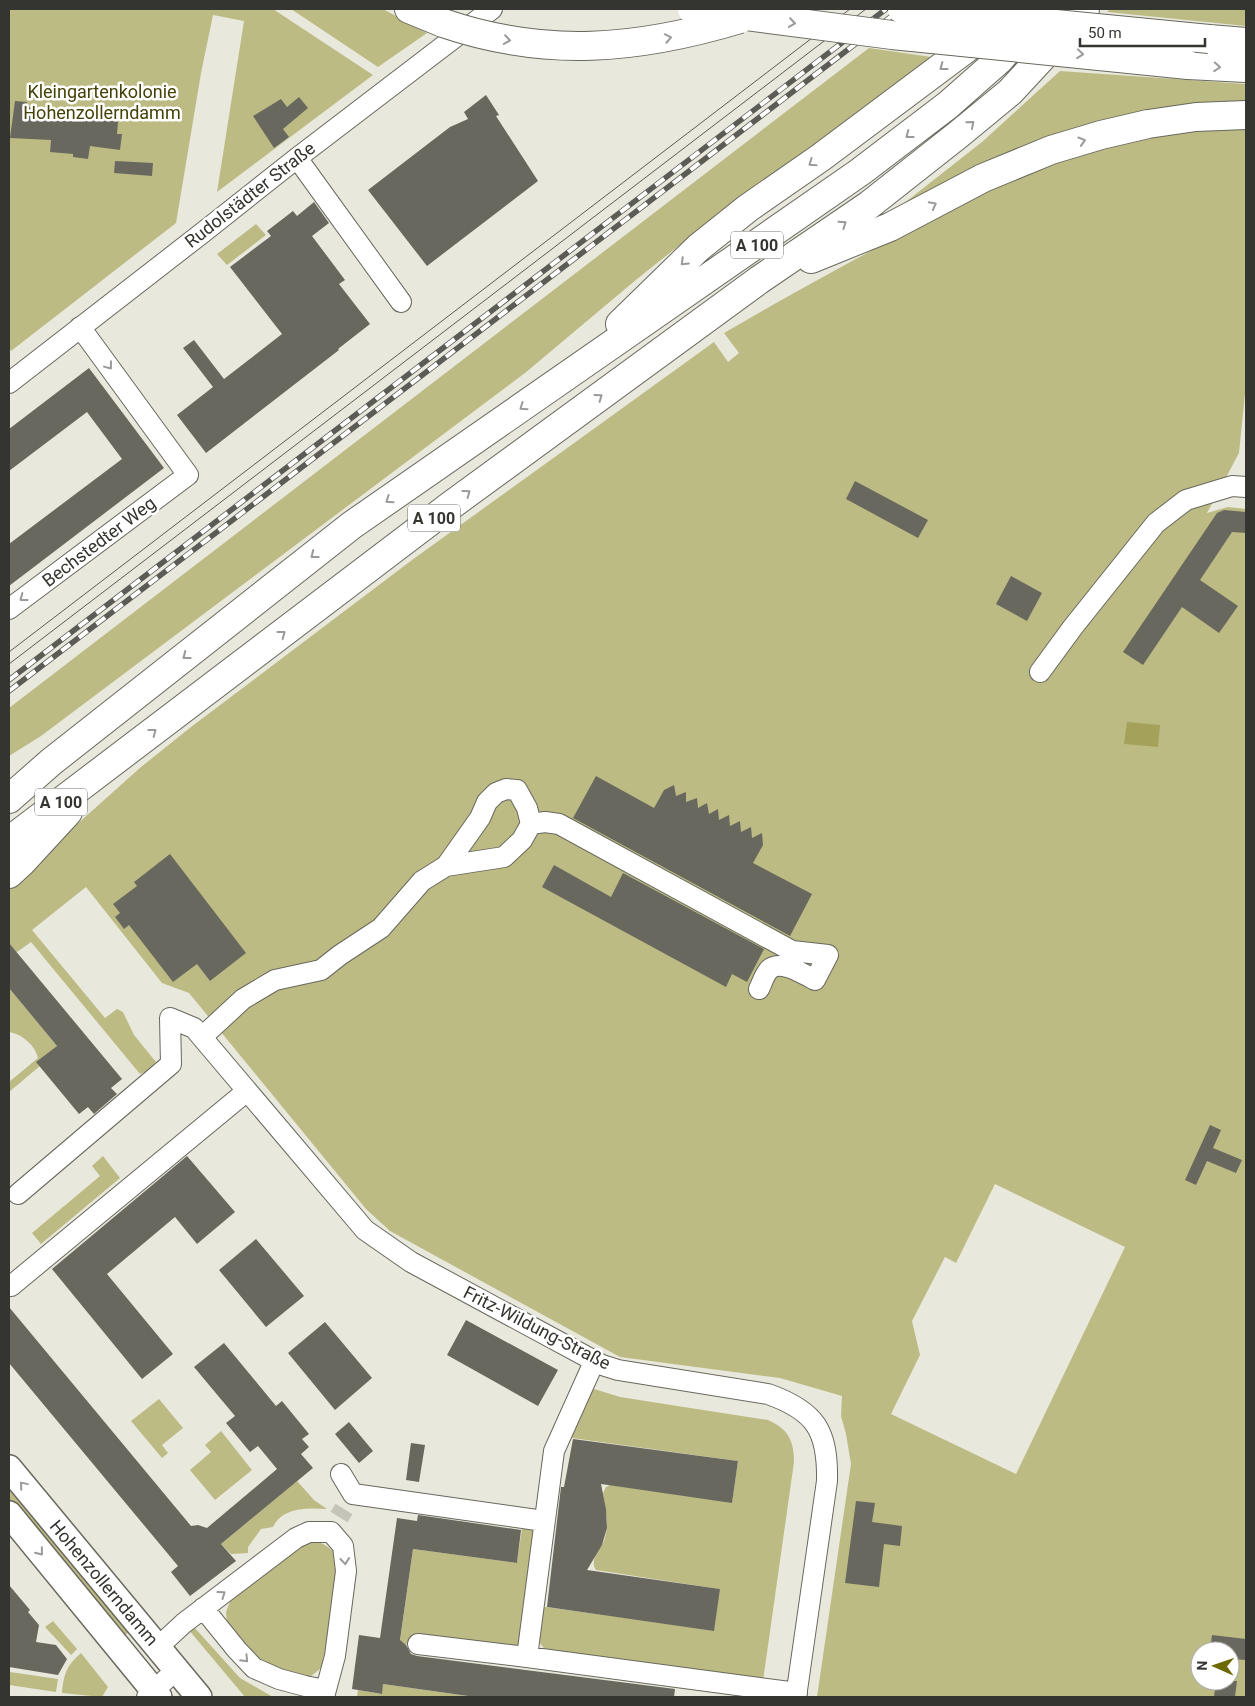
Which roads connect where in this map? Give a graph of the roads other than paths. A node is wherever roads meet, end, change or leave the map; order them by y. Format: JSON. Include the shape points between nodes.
{"nodes":[{"id":1,"x":408,"y":9,"type":"edge"},
{"id":2,"x":492,"y":9,"type":"edge"},
{"id":3,"x":692,"y":9,"type":"edge"},
{"id":4,"x":764,"y":9,"type":"edge"},
{"id":5,"x":902,"y":9,"type":"edge"},
{"id":6,"x":1026,"y":9,"type":"edge"},
{"id":7,"x":1043,"y":9,"type":"edge"},
{"id":8,"x":1085,"y":9,"type":"edge"},
{"id":9,"x":1246,"y":42,"type":"edge"},
{"id":10,"x":1246,"y":68,"type":"edge"},
{"id":11,"x":1246,"y":115,"type":"edge"},
{"id":12,"x":297,"y":158,"type":"junction"},
{"id":13,"x":759,"y":280,"type":"junction"},
{"id":14,"x":401,"y":302,"type":"dead end"},
{"id":15,"x":80,"y":327,"type":"junction"},
{"id":16,"x":11,"y":377,"type":"edge"},
{"id":17,"x":563,"y":380,"type":"junction"},
{"id":18,"x":1246,"y":487,"type":"edge"},
{"id":19,"x":9,"y":609,"type":"edge"},
{"id":20,"x":1040,"y":672,"type":"dead end"},
{"id":21,"x":52,"y":762,"type":"junction"},
{"id":22,"x":114,"y":762,"type":"junction"},
{"id":23,"x":9,"y":777,"type":"edge"},
{"id":24,"x":9,"y":799,"type":"edge"},
{"id":25,"x":531,"y":824,"type":"junction"},
{"id":26,"x":9,"y":842,"type":"edge"},
{"id":27,"x":446,"y":866,"type":"junction"},
{"id":28,"x":9,"y":874,"type":"edge"},
{"id":29,"x":759,"y":989,"type":"dead end"},
{"id":30,"x":202,"y":1037,"type":"junction"},
{"id":31,"x":247,"y":1091,"type":"junction"},
{"id":32,"x":18,"y":1194,"type":"dead end"},
{"id":33,"x":11,"y":1286,"type":"dead end"},
{"id":34,"x":594,"y":1362,"type":"junction"},
{"id":35,"x":9,"y":1468,"type":"edge"},
{"id":36,"x":341,"y":1474,"type":"dead end"},
{"id":37,"x":342,"y":1513,"type":"junction"},
{"id":38,"x":9,"y":1514,"type":"edge"},
{"id":39,"x":544,"y":1521,"type":"junction"},
{"id":40,"x":203,"y":1608,"type":"junction"},
{"id":41,"x":418,"y":1644,"type":"dead end"},
{"id":42,"x":158,"y":1647,"type":"junction"},
{"id":43,"x":527,"y":1656,"type":"junction"},
{"id":44,"x":176,"y":1670,"type":"junction"},
{"id":45,"x":325,"y":1693,"type":"edge"},
{"id":46,"x":153,"y":1695,"type":"edge"},
{"id":47,"x":796,"y":1695,"type":"edge"},
{"id":48,"x":199,"y":1697,"type":"edge"}],
"edges":[{"from":1,"to":4,"type":"highway","one_way":true,"bridge":true,"via":[[495,38],[595,47],[697,32]]},
{"from":2,"to":12,"type":"street","name":"Rudolstädter Straße"},
{"from":3,"to":10,"type":"highway","one_way":true,"bridge":true,"via":[[892,35]]},
{"from":5,"to":9,"type":"highway","bridge":true},
{"from":6,"to":17,"type":"highway","one_way":true,"via":[[998,24],[698,248]]},
{"from":7,"to":17,"type":"highway","number":"A 100","one_way":true,"bridge":true,"via":[[999,60],[948,105],[860,172]]},
{"from":13,"to":8,"type":"highway","number":"A 100","one_way":true,"bridge":true,"via":[[869,205],[1010,92]]},
{"from":13,"to":11,"type":"highway","one_way":true,"via":[[890,228],[983,178],[1051,150],[1148,124]]},
{"from":12,"to":14,"type":"street"},
{"from":12,"to":15,"type":"street","name":"Rudolstädter Straße"},
{"from":22,"to":13,"type":"highway","number":"A 100","one_way":true,"via":[[450,506]]},
{"from":15,"to":16,"type":"street","name":"Rudolstädter Straße"},
{"from":15,"to":19,"type":"street","name":"Bechstedter Weg","one_way":true,"via":[[188,475]]},
{"from":17,"to":21,"type":"highway","number":"A 100","one_way":true,"via":[[352,525]]},
{"from":18,"to":20,"type":"street","via":[[1232,486],[1186,500],[1156,522]]},
{"from":21,"to":23,"type":"highway"},
{"from":21,"to":24,"type":"highway","number":"A 100"},
{"from":22,"to":26,"type":"highway","number":"A 100"},
{"from":22,"to":28,"type":"highway"},
{"from":25,"to":27,"type":"street","via":[[522,840],[504,856]]},
{"from":25,"to":27,"type":"street","via":[[518,790],[496,792]]},
{"from":25,"to":29,"type":"street","via":[[559,824],[792,951],[828,955],[815,980],[793,969],[773,967]]},
{"from":27,"to":30,"type":"street","via":[[422,881],[381,928],[321,970],[275,980],[243,999]]},
{"from":30,"to":31,"type":"street","name":"Fritz-Wildung-Straße"},
{"from":30,"to":32,"type":"street","name":"Fritz-Wildung-Straße","via":[[194,1028],[170,1018],[171,1064]]},
{"from":31,"to":33,"type":"street"},
{"from":31,"to":34,"type":"street","name":"Fritz-Wildung-Straße","via":[[365,1230],[411,1262]]},
{"from":34,"to":39,"type":"street","via":[[554,1451]]},
{"from":34,"to":47,"type":"street","name":"Fritz-Wildung-Straße","via":[[618,1370],[768,1394],[803,1410],[813,1419],[821,1433],[827,1456],[827,1481]]},
{"from":42,"to":35,"type":"main road","name":"Hohenzollerndamm","one_way":true},
{"from":36,"to":37,"type":"street"},
{"from":37,"to":39,"type":"street"},
{"from":40,"to":37,"type":"street","one_way":true,"via":[[296,1538]]},
{"from":37,"to":45,"type":"street","one_way":true,"via":[[346,1571],[334,1656]]},
{"from":38,"to":46,"type":"main road","name":"Hohenzollerndamm","one_way":true},
{"from":39,"to":43,"type":"street"},
{"from":40,"to":42,"type":"street"},
{"from":40,"to":45,"type":"street","one_way":true,"via":[[254,1668]]},
{"from":41,"to":43,"type":"street"},
{"from":42,"to":44,"type":"main road","name":"Hohenzollerndamm"},
{"from":43,"to":47,"type":"street"},
{"from":44,"to":46,"type":"street"},
{"from":44,"to":48,"type":"main road","name":"Hohenzollerndamm"}]}
